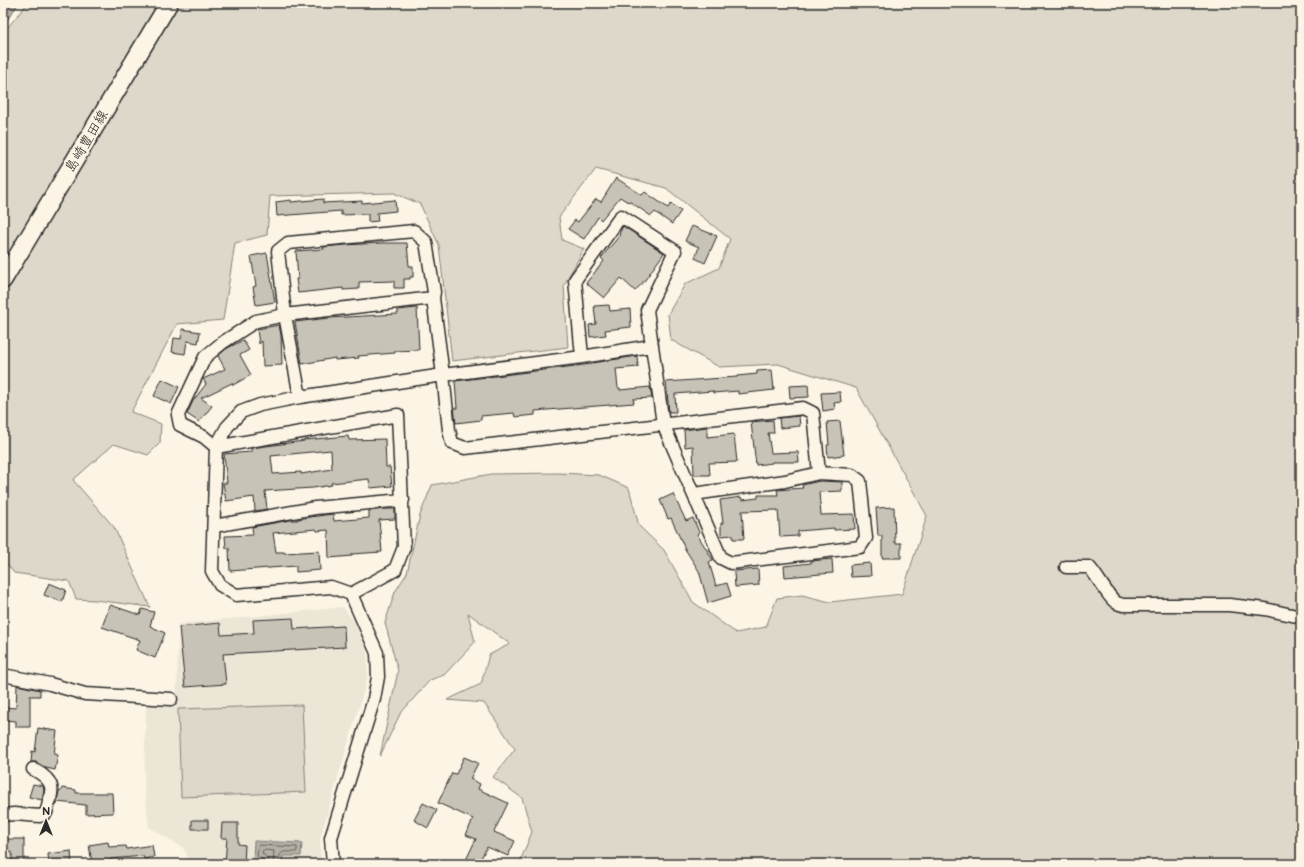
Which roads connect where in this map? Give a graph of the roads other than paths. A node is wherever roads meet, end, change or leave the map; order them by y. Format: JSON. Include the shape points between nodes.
{"nodes":[{"id":1,"x":169,"y":3,"type":"edge"},
{"id":2,"x":3,"y":280,"type":"edge"},
{"id":3,"x":433,"y":298,"type":"junction"},
{"id":4,"x":285,"y":316,"type":"junction"},
{"id":5,"x":651,"y":346,"type":"junction"},
{"id":6,"x":582,"y":357,"type":"junction"},
{"id":7,"x":443,"y":375,"type":"junction"},
{"id":8,"x":300,"y":397,"type":"junction"},
{"id":9,"x":663,"y":424,"type":"junction"},
{"id":10,"x":216,"y":447,"type":"junction"},
{"id":11,"x":819,"y":474,"type":"junction"},
{"id":12,"x":694,"y":494,"type":"junction"},
{"id":13,"x":403,"y":500,"type":"junction"},
{"id":14,"x":214,"y":526,"type":"junction"},
{"id":15,"x":1066,"y":567,"type":"dead end"},
{"id":16,"x":351,"y":594,"type":"junction"},
{"id":17,"x":1301,"y":617,"type":"edge"},
{"id":18,"x":3,"y":675,"type":"edge"},
{"id":19,"x":171,"y":699,"type":"dead end"},
{"id":20,"x":33,"y":768,"type":"dead end"},
{"id":21,"x":3,"y":815,"type":"edge"},
{"id":22,"x":333,"y":864,"type":"edge"}],
"edges":[{"from":1,"to":2,"type":"main road","name":"島崎豊田線"},
{"from":3,"to":4,"type":"street"},
{"from":3,"to":4,"type":"street","via":[[426,242],[414,231],[288,243],[278,251]]},
{"from":3,"to":7,"type":"street"},
{"from":4,"to":8,"type":"street"},
{"from":4,"to":10,"type":"street","via":[[256,321],[205,357],[178,415],[180,425],[204,437]]},
{"from":5,"to":6,"type":"street"},
{"from":5,"to":6,"type":"street","via":[[647,310],[675,251],[621,216],[575,280]]},
{"from":5,"to":9,"type":"street"},
{"from":6,"to":7,"type":"street"},
{"from":7,"to":8,"type":"street"},
{"from":7,"to":9,"type":"street","via":[[452,443],[465,448]]},
{"from":8,"to":10,"type":"street","via":[[260,405],[241,412]]},
{"from":9,"to":11,"type":"street","via":[[804,408],[813,413]]},
{"from":9,"to":12,"type":"street"},
{"from":10,"to":13,"type":"street","via":[[398,415]]},
{"from":10,"to":14,"type":"street"},
{"from":11,"to":12,"type":"street"},
{"from":11,"to":12,"type":"street","via":[[852,475],[860,481],[866,538],[860,546],[731,563],[720,558]]},
{"from":13,"to":14,"type":"street","via":[[315,508]]},
{"from":13,"to":16,"type":"street","via":[[404,546],[395,570]]},
{"from":14,"to":16,"type":"street","via":[[212,571],[220,585],[236,595],[331,588]]},
{"from":15,"to":17,"type":"street","via":[[1089,567],[1112,598],[1123,605],[1229,604]]},
{"from":16,"to":22,"type":"street","via":[[377,653],[378,677],[374,699],[331,838]]},
{"from":18,"to":19,"type":"street","via":[[85,694]]},
{"from":20,"to":21,"type":"street","via":[[49,780],[51,787],[46,813],[40,816]]}]}
